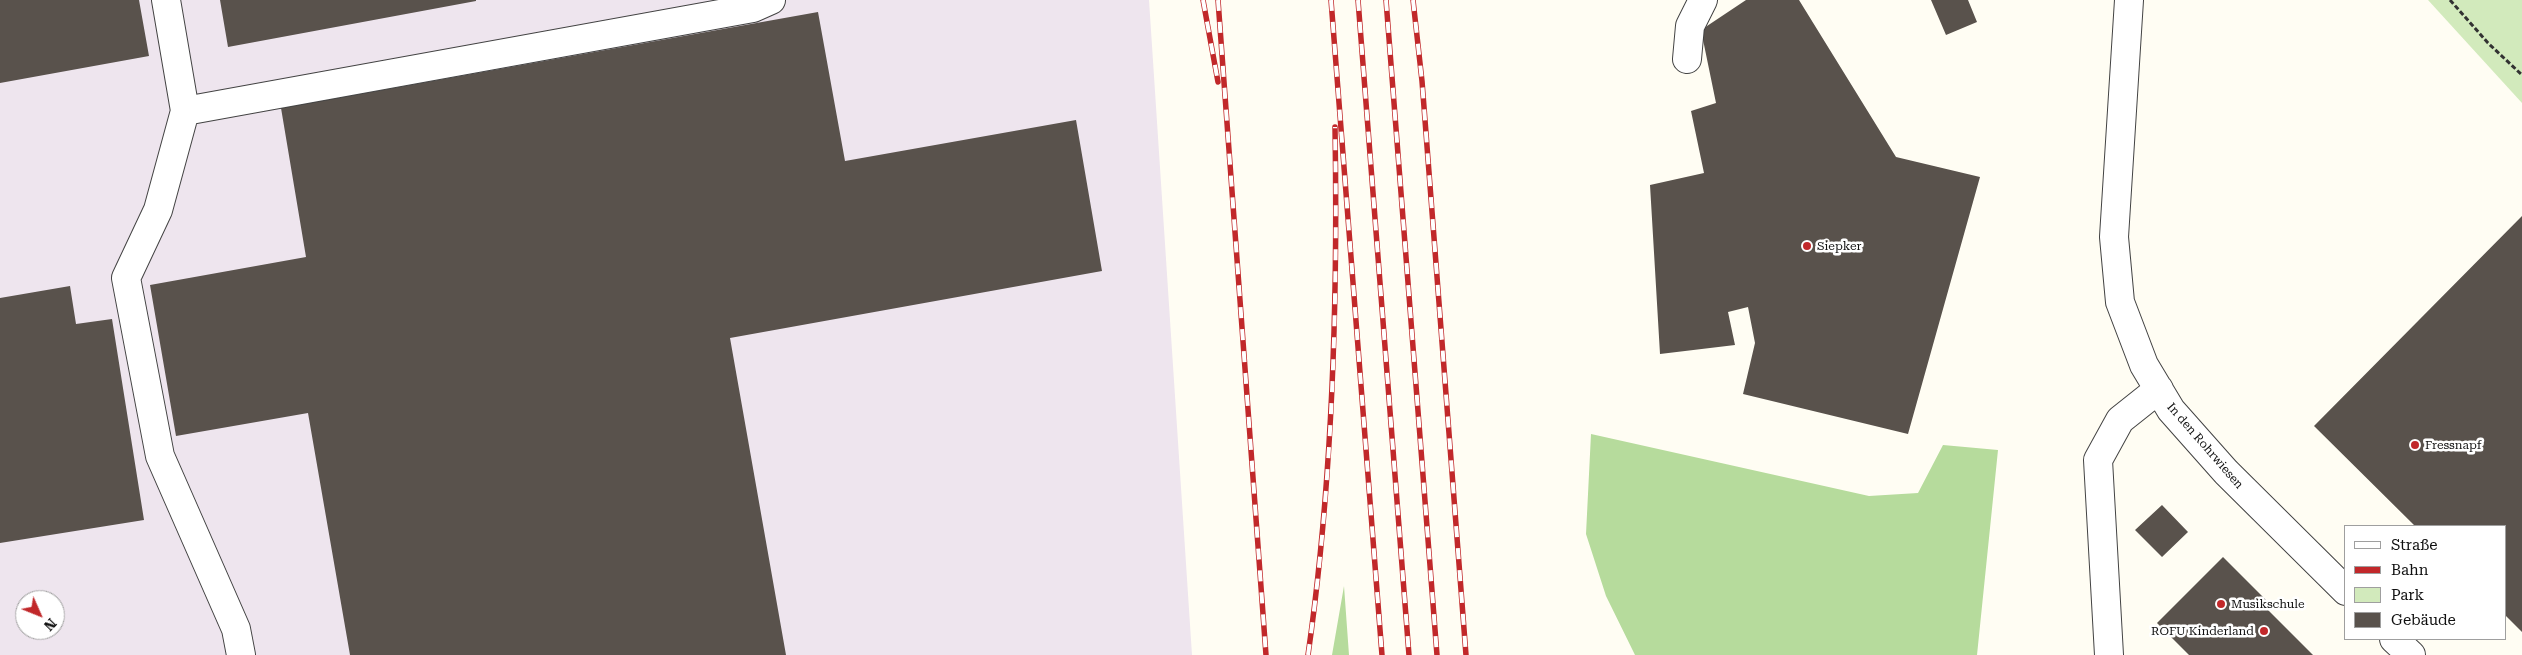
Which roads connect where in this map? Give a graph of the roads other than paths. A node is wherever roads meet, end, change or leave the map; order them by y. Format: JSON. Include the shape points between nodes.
{"nodes":[{"id":1,"x":166,"y":0,"type":"edge"},
{"id":2,"x":771,"y":0,"type":"edge"},
{"id":3,"x":1703,"y":0,"type":"edge"},
{"id":4,"x":2129,"y":0,"type":"edge"},
{"id":5,"x":1687,"y":59,"type":"dead end"},
{"id":6,"x":185,"y":111,"type":"junction"},
{"id":7,"x":2159,"y":389,"type":"junction"},
{"id":8,"x":2344,"y":589,"type":"edge"},
{"id":9,"x":2395,"y":640,"type":"edge"},
{"id":10,"x":241,"y":655,"type":"edge"},
{"id":11,"x":2108,"y":655,"type":"edge"},
{"id":12,"x":2410,"y":655,"type":"edge"}],
"edges":[{"from":1,"to":6,"type":"street"},
{"from":2,"to":6,"type":"street","via":[[753,8]]},
{"from":3,"to":5,"type":"street","via":[[1690,26]]},
{"from":4,"to":7,"type":"street","name":"In den Rohrwiesen","via":[[2114,237],[2120,302],[2144,365]]},
{"from":6,"to":10,"type":"street","via":[[158,210],[126,278],[160,456],[236,629]]},
{"from":7,"to":8,"type":"street","name":"In den Rohrwiesen","via":[[2172,410],[2226,472]]},
{"from":7,"to":11,"type":"street","via":[[2120,420],[2098,460]]},
{"from":9,"to":12,"type":"street"}]}
